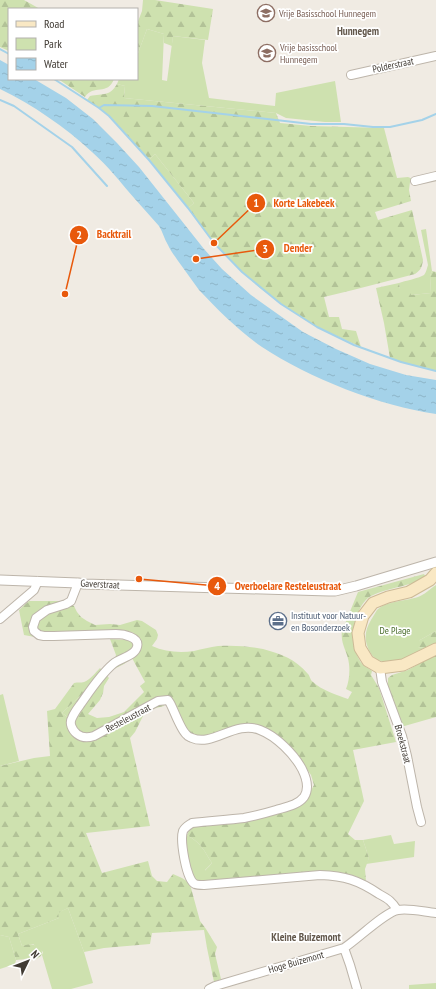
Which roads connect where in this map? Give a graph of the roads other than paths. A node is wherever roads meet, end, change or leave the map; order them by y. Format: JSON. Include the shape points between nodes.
{"nodes":[{"id":1,"x":436,"y":56,"type":"edge"},
{"id":2,"x":351,"y":75,"type":"dead end"},
{"id":3,"x":436,"y":176,"type":"edge"},
{"id":4,"x":415,"y":181,"type":"dead end"},
{"id":5,"x":436,"y":562,"type":"edge"},
{"id":6,"x":436,"y":573,"type":"edge"},
{"id":7,"x":0,"y":580,"type":"edge"},
{"id":8,"x":38,"y":581,"type":"junction"},
{"id":9,"x":78,"y":583,"type":"junction"},
{"id":10,"x":0,"y":619,"type":"edge"},
{"id":11,"x":436,"y":649,"type":"edge"},
{"id":12,"x":380,"y":668,"type":"junction"},
{"id":13,"x":421,"y":822,"type":"dead end"},
{"id":14,"x":397,"y":910,"type":"junction"},
{"id":15,"x":436,"y":913,"type":"edge"},
{"id":16,"x":344,"y":948,"type":"junction"},
{"id":17,"x":209,"y":989,"type":"edge"},
{"id":18,"x":357,"y":989,"type":"edge"}],
"edges":[{"from":1,"to":2,"type":"street","name":"Polderstraat"},
{"from":3,"to":4,"type":"street"},
{"from":5,"to":9,"type":"street","name":"Gaverstraat","via":[[335,590]]},
{"from":6,"to":12,"type":"main road","via":[[430,580],[409,592],[373,603],[363,616],[358,633],[360,648],[368,661]]},
{"from":7,"to":8,"type":"street","name":"Gaverstraat"},
{"from":8,"to":9,"type":"street","name":"Gaverstraat"},
{"from":8,"to":10,"type":"street","via":[[34,590]]},
{"from":9,"to":14,"type":"street","name":"Resteleustraat","via":[[71,601],[47,610],[36,618],[34,631],[44,636],[124,635],[134,638],[138,645],[133,653],[114,663],[95,683],[72,718],[72,729],[76,734],[86,738],[94,736],[158,702],[168,700],[186,735],[205,740],[239,729],[260,730],[288,750],[306,778],[307,791],[296,803],[246,818],[188,825],[182,836],[191,880],[195,884],[204,885],[320,875],[337,876],[358,881],[371,888],[393,903]]},
{"from":11,"to":12,"type":"main road","via":[[403,665]]},
{"from":12,"to":13,"type":"street","name":"Broekstraat","via":[[382,682],[402,736]]},
{"from":14,"to":15,"type":"street"},
{"from":14,"to":16,"type":"street","name":"Hoge Buizemont","via":[[385,916]]},
{"from":16,"to":17,"type":"street","name":"Hoge Buizemont"},
{"from":16,"to":18,"type":"street"}]}
